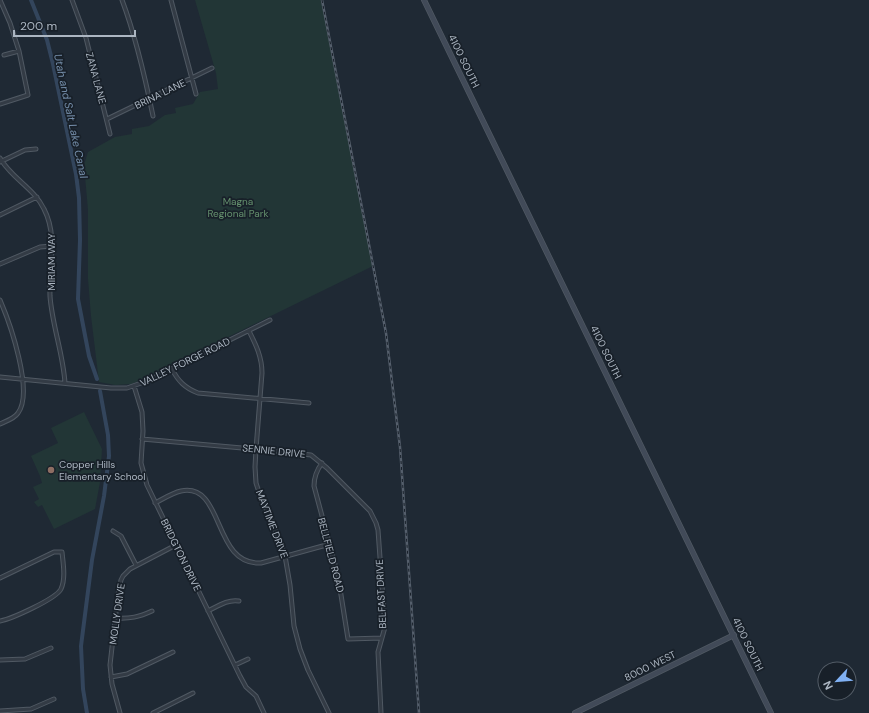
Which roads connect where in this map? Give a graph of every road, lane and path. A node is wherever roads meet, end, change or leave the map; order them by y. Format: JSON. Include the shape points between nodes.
{"nodes":[{"id":1,"x":0,"y":0,"type":"edge"},
{"id":2,"x":72,"y":0,"type":"edge"},
{"id":3,"x":122,"y":0,"type":"edge"},
{"id":4,"x":171,"y":0,"type":"edge"},
{"id":5,"x":424,"y":0,"type":"edge"},
{"id":6,"x":1,"y":6,"type":"edge"},
{"id":7,"x":19,"y":51,"type":"junction"},
{"id":8,"x":4,"y":55,"type":"dead end"},
{"id":9,"x":212,"y":68,"type":"dead end"},
{"id":10,"x":192,"y":78,"type":"junction"},
{"id":11,"x":196,"y":94,"type":"dead end"},
{"id":12,"x":150,"y":99,"type":"junction"},
{"id":13,"x":0,"y":104,"type":"edge"},
{"id":14,"x":153,"y":116,"type":"dead end"},
{"id":15,"x":107,"y":119,"type":"junction"},
{"id":16,"x":110,"y":134,"type":"dead end"},
{"id":17,"x":36,"y":149,"type":"dead end"},
{"id":18,"x":1,"y":161,"type":"edge"},
{"id":19,"x":36,"y":198,"type":"junction"},
{"id":20,"x":0,"y":215,"type":"edge"},
{"id":21,"x":52,"y":246,"type":"junction"},
{"id":22,"x":0,"y":264,"type":"edge"},
{"id":23,"x":0,"y":300,"type":"edge"},
{"id":24,"x":270,"y":320,"type":"dead end"},
{"id":25,"x":249,"y":331,"type":"junction"},
{"id":26,"x":172,"y":369,"type":"junction"},
{"id":27,"x":0,"y":377,"type":"edge"},
{"id":28,"x":23,"y":379,"type":"junction"},
{"id":29,"x":65,"y":383,"type":"junction"},
{"id":30,"x":134,"y":386,"type":"junction"},
{"id":31,"x":260,"y":398,"type":"junction"},
{"id":32,"x":309,"y":403,"type":"dead end"},
{"id":33,"x":0,"y":424,"type":"edge"},
{"id":34,"x":142,"y":439,"type":"junction"},
{"id":35,"x":256,"y":449,"type":"junction"},
{"id":36,"x":322,"y":463,"type":"junction"},
{"id":37,"x":155,"y":503,"type":"junction"},
{"id":38,"x":376,"y":523,"type":"joint"},
{"id":39,"x":113,"y":531,"type":"dead end"},
{"id":40,"x":330,"y":544,"type":"junction"},
{"id":41,"x":176,"y":545,"type":"junction"},
{"id":42,"x":285,"y":556,"type":"junction"},
{"id":43,"x":136,"y":565,"type":"junction"},
{"id":44,"x":0,"y":578,"type":"edge"},
{"id":45,"x":239,"y":601,"type":"dead end"},
{"id":46,"x":152,"y":610,"type":"dead end"},
{"id":47,"x":208,"y":611,"type":"junction"},
{"id":48,"x":115,"y":618,"type":"junction"},
{"id":49,"x":0,"y":621,"type":"edge"},
{"id":50,"x":734,"y":635,"type":"junction"},
{"id":51,"x":382,"y":638,"type":"junction"},
{"id":52,"x":51,"y":648,"type":"dead end"},
{"id":53,"x":173,"y":652,"type":"dead end"},
{"id":54,"x":248,"y":659,"type":"dead end"},
{"id":55,"x":0,"y":660,"type":"edge"},
{"id":56,"x":235,"y":665,"type":"junction"},
{"id":57,"x":111,"y":678,"type":"junction"},
{"id":58,"x":193,"y":693,"type":"dead end"},
{"id":59,"x":54,"y":699,"type":"dead end"},
{"id":60,"x":0,"y":711,"type":"edge"},
{"id":61,"x":120,"y":713,"type":"edge"},
{"id":62,"x":153,"y":713,"type":"edge"},
{"id":63,"x":264,"y":713,"type":"edge"},
{"id":64,"x":329,"y":713,"type":"edge"},
{"id":65,"x":381,"y":713,"type":"edge"},
{"id":66,"x":575,"y":713,"type":"edge"},
{"id":67,"x":772,"y":713,"type":"edge"}],
"edges":[{"from":1,"to":6,"type":"street"},
{"from":2,"to":15,"type":"street","name":"ZANA LANE","via":[[86,38]]},
{"from":3,"to":12,"type":"street"},
{"from":4,"to":10,"type":"street"},
{"from":5,"to":50,"type":"main road","name":"4100 SOUTH"},
{"from":6,"to":7,"type":"street","via":[[10,23]]},
{"from":7,"to":8,"type":"street"},
{"from":7,"to":13,"type":"street","via":[[28,95]]},
{"from":9,"to":10,"type":"street","name":"BRINA LANE"},
{"from":10,"to":11,"type":"street"},
{"from":10,"to":12,"type":"street","name":"BRINA LANE"},
{"from":12,"to":14,"type":"street"},
{"from":12,"to":15,"type":"street","name":"BRINA LANE"},
{"from":15,"to":16,"type":"street","name":"ZANA LANE"},
{"from":17,"to":18,"type":"street","via":[[25,150]]},
{"from":18,"to":19,"type":"street","name":"MIRIAM WAY"},
{"from":19,"to":20,"type":"street"},
{"from":19,"to":21,"type":"street","name":"MIRIAM WAY","via":[[48,217]]},
{"from":21,"to":22,"type":"street","via":[[40,247]]},
{"from":21,"to":29,"type":"street","name":"MIRIAM WAY","via":[[50,296]]},
{"from":23,"to":28,"type":"street"},
{"from":24,"to":25,"type":"street","name":"VALLEY FORGE ROAD"},
{"from":25,"to":26,"type":"street","name":"VALLEY FORGE ROAD"},
{"from":25,"to":31,"type":"street","name":"MAYTIME DRIVE","via":[[262,362]]},
{"from":26,"to":30,"type":"street","name":"VALLEY FORGE ROAD"},
{"from":26,"to":31,"type":"street","via":[[184,386],[198,393]]},
{"from":27,"to":28,"type":"street","name":"VALLEY FORGE ROAD"},
{"from":28,"to":29,"type":"street","name":"VALLEY FORGE ROAD"},
{"from":28,"to":33,"type":"street","via":[[21,408],[16,416]]},
{"from":29,"to":30,"type":"street","name":"VALLEY FORGE ROAD","via":[[119,388]]},
{"from":30,"to":34,"type":"street","name":"BRIDGTON DRIVE","via":[[142,412]]},
{"from":31,"to":32,"type":"street"},
{"from":31,"to":35,"type":"street","name":"MAYTIME DRIVE"},
{"from":34,"to":35,"type":"street","name":"SENNIE DRIVE"},
{"from":34,"to":37,"type":"street","name":"BRIDGTON DRIVE","via":[[143,474]]},
{"from":35,"to":36,"type":"street","name":"SENNIE DRIVE","via":[[305,454]]},
{"from":35,"to":42,"type":"street","name":"MAYTIME DRIVE","via":[[256,483]]},
{"from":36,"to":38,"type":"street","name":"SENNIE DRIVE","via":[[370,511]]},
{"from":36,"to":40,"type":"street","name":"BELLFIELD ROAD","via":[[316,474],[314,486]]},
{"from":37,"to":41,"type":"street","name":"BRIDGTON DRIVE"},
{"from":37,"to":42,"type":"street","via":[[182,491],[200,494],[208,502],[229,545],[239,558],[261,563]]},
{"from":38,"to":51,"type":"street","name":"BELFAST DRIVE","via":[[385,628]]},
{"from":39,"to":43,"type":"street","via":[[121,536]]},
{"from":40,"to":42,"type":"street"},
{"from":40,"to":51,"type":"street","name":"BELLFIELD ROAD","via":[[340,582],[348,639]]},
{"from":41,"to":43,"type":"street","name":"MOLLY DRIVE"},
{"from":41,"to":47,"type":"street","name":"BRIDGTON DRIVE"},
{"from":42,"to":64,"type":"street","name":"MAYTIME DRIVE","via":[[294,626],[300,649]]},
{"from":43,"to":48,"type":"street","name":"MOLLY DRIVE","via":[[126,572],[121,580]]},
{"from":44,"to":49,"type":"street","via":[[54,552],[62,552],[64,571],[59,592]]},
{"from":45,"to":47,"type":"street","via":[[228,601]]},
{"from":46,"to":48,"type":"street","via":[[136,617]]},
{"from":47,"to":56,"type":"street","name":"BRIDGTON DRIVE"},
{"from":48,"to":57,"type":"street","name":"MOLLY DRIVE"},
{"from":50,"to":66,"type":"main road","name":"8000 WEST"},
{"from":50,"to":67,"type":"main road","name":"4100 SOUTH"},
{"from":51,"to":65,"type":"street","name":"BELFAST DRIVE","via":[[378,652]]},
{"from":52,"to":55,"type":"street","via":[[25,659]]},
{"from":53,"to":57,"type":"street","via":[[127,674]]},
{"from":54,"to":56,"type":"street"},
{"from":56,"to":63,"type":"street","name":"BRIDGTON DRIVE"},
{"from":57,"to":61,"type":"street","name":"MOLLY DRIVE"},
{"from":58,"to":62,"type":"street"},
{"from":59,"to":60,"type":"street","via":[[31,709]]}]}
